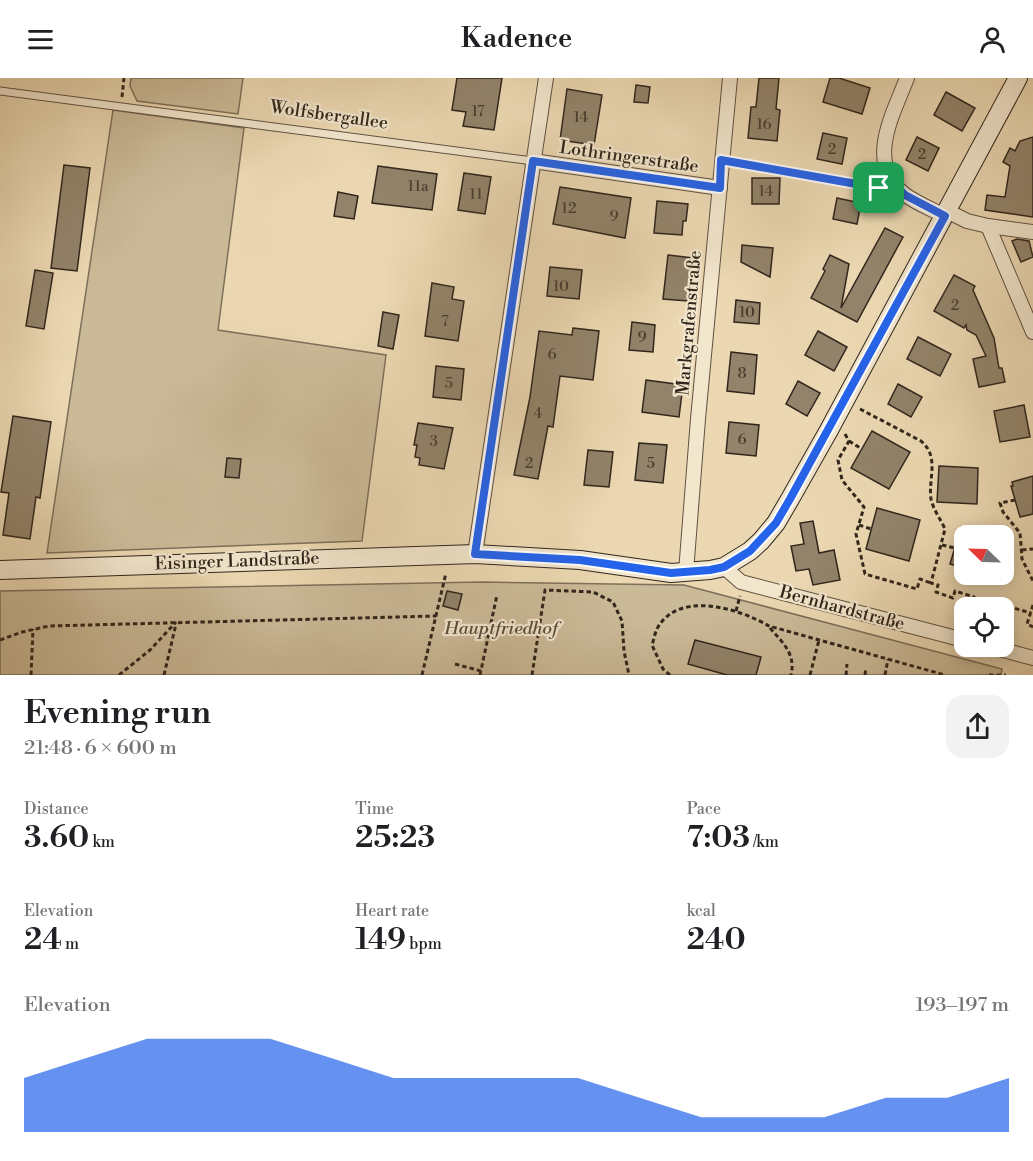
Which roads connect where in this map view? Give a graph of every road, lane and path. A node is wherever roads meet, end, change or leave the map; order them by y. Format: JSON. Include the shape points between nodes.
{"nodes":[{"id":1,"x":124,"y":78,"type":"edge"},
{"id":2,"x":546,"y":78,"type":"edge"},
{"id":3,"x":730,"y":78,"type":"edge"},
{"id":4,"x":907,"y":78,"type":"edge"},
{"id":5,"x":1018,"y":78,"type":"edge"},
{"id":6,"x":0,"y":91,"type":"edge"},
{"id":7,"x":121,"y":105,"type":"junction"},
{"id":8,"x":721,"y":160,"type":"junction"},
{"id":9,"x":533,"y":161,"type":"junction"},
{"id":10,"x":893,"y":183,"type":"junction"},
{"id":11,"x":720,"y":188,"type":"junction"},
{"id":12,"x":946,"y":214,"type":"junction"},
{"id":13,"x":988,"y":226,"type":"junction"},
{"id":14,"x":1033,"y":232,"type":"edge"},
{"id":15,"x":1033,"y":332,"type":"edge"},
{"id":16,"x":854,"y":416,"type":"dead end"},
{"id":17,"x":849,"y":425,"type":"dead end"},
{"id":18,"x":849,"y":441,"type":"junction"},
{"id":19,"x":862,"y":449,"type":"dead end"},
{"id":20,"x":1015,"y":500,"type":"dead end"},
{"id":21,"x":859,"y":525,"type":"junction"},
{"id":22,"x":872,"y":529,"type":"dead end"},
{"id":23,"x":942,"y":545,"type":"junction"},
{"id":24,"x":954,"y":549,"type":"edge"},
{"id":25,"x":1022,"y":549,"type":"junction"},
{"id":26,"x":1033,"y":549,"type":"edge"},
{"id":27,"x":475,"y":554,"type":"junction"},
{"id":28,"x":450,"y":556,"type":"junction"},
{"id":29,"x":724,"y":567,"type":"junction"},
{"id":30,"x":0,"y":570,"type":"edge"},
{"id":31,"x":686,"y":572,"type":"junction"},
{"id":32,"x":1033,"y":581,"type":"edge"},
{"id":33,"x":931,"y":583,"type":"junction"},
{"id":34,"x":497,"y":595,"type":"dead end"},
{"id":35,"x":974,"y":597,"type":"edge"},
{"id":36,"x":1033,"y":605,"type":"edge"},
{"id":37,"x":1014,"y":608,"type":"edge"},
{"id":38,"x":1031,"y":613,"type":"junction"},
{"id":39,"x":436,"y":616,"type":"junction"},
{"id":40,"x":176,"y":622,"type":"junction"},
{"id":41,"x":769,"y":626,"type":"junction"},
{"id":42,"x":1033,"y":627,"type":"edge"},
{"id":43,"x":33,"y":629,"type":"junction"},
{"id":44,"x":954,"y":637,"type":"edge"},
{"id":45,"x":0,"y":640,"type":"edge"},
{"id":46,"x":819,"y":640,"type":"junction"},
{"id":47,"x":1014,"y":653,"type":"edge"},
{"id":48,"x":1033,"y":658,"type":"edge"},
{"id":49,"x":888,"y":659,"type":"junction"},
{"id":50,"x":455,"y":664,"type":"dead end"},
{"id":51,"x":847,"y":664,"type":"dead end"},
{"id":52,"x":866,"y":668,"type":"dead end"},
{"id":53,"x":481,"y":673,"type":"edge"},
{"id":54,"x":31,"y":675,"type":"edge"},
{"id":55,"x":119,"y":675,"type":"edge"},
{"id":56,"x":164,"y":675,"type":"edge"},
{"id":57,"x":422,"y":675,"type":"edge"},
{"id":58,"x":532,"y":675,"type":"edge"},
{"id":59,"x":629,"y":675,"type":"edge"},
{"id":60,"x":670,"y":675,"type":"edge"},
{"id":61,"x":791,"y":675,"type":"edge"},
{"id":62,"x":810,"y":675,"type":"edge"},
{"id":63,"x":846,"y":675,"type":"edge"},
{"id":64,"x":864,"y":675,"type":"edge"},
{"id":65,"x":885,"y":675,"type":"edge"},
{"id":66,"x":945,"y":675,"type":"edge"},
{"id":67,"x":989,"y":675,"type":"edge"},
{"id":68,"x":1006,"y":675,"type":"edge"}],
"edges":[{"from":1,"to":7,"type":"path"},
{"from":2,"to":9,"type":"street"},
{"from":3,"to":8,"type":"street","name":"Markgrafenstraße"},
{"from":4,"to":10,"type":"street","via":[[883,141],[885,169]]},
{"from":5,"to":12,"type":"main road"},
{"from":6,"to":7,"type":"lane","name":"Wolfsbergallee"},
{"from":7,"to":9,"type":"lane","name":"Wolfsbergallee"},
{"from":8,"to":10,"type":"path","name":"Lothringerstraße","via":[[879,188]]},
{"from":8,"to":11,"type":"street","name":"Markgrafenstraße"},
{"from":9,"to":11,"type":"street","name":"Lothringerstraße"},
{"from":9,"to":27,"type":"street"},
{"from":10,"to":12,"type":"street","via":[[905,195]]},
{"from":11,"to":31,"type":"street","name":"Markgrafenstraße"},
{"from":12,"to":13,"type":"street"},
{"from":12,"to":29,"type":"main road","via":[[776,523],[750,551]]},
{"from":13,"to":14,"type":"street"},
{"from":13,"to":15,"type":"street"},
{"from":16,"to":23,"type":"path","via":[[858,408],[928,447],[933,457],[931,501],[945,529]]},
{"from":17,"to":18,"type":"path","via":[[845,433]]},
{"from":18,"to":19,"type":"path"},
{"from":18,"to":21,"type":"path","via":[[838,460],[842,480],[864,507]]},
{"from":20,"to":25,"type":"path","via":[[1000,503],[1020,533]]},
{"from":21,"to":22,"type":"path"},
{"from":21,"to":33,"type":"path","via":[[856,534],[865,574],[917,588],[920,579]]},
{"from":23,"to":24,"type":"path"},
{"from":23,"to":33,"type":"path"},
{"from":25,"to":26,"type":"path"},
{"from":25,"to":32,"type":"path","via":[[1022,559]]},
{"from":27,"to":28,"type":"main road","name":"Eisinger Landstraße"},
{"from":27,"to":31,"type":"main road","via":[[569,559]]},
{"from":28,"to":30,"type":"main road","name":"Eisinger Landstraße"},
{"from":28,"to":39,"type":"path"},
{"from":29,"to":31,"type":"main road"},
{"from":29,"to":44,"type":"street","name":"Bernhardstraße","via":[[741,582]]},
{"from":33,"to":35,"type":"path","via":[[938,585],[936,592],[953,598],[956,591]]},
{"from":34,"to":53,"type":"path"},
{"from":36,"to":38,"type":"path"},
{"from":37,"to":38,"type":"path"},
{"from":38,"to":42,"type":"path","via":[[1028,624]]},
{"from":39,"to":40,"type":"path"},
{"from":39,"to":57,"type":"path"},
{"from":40,"to":43,"type":"path"},
{"from":40,"to":55,"type":"path"},
{"from":40,"to":56,"type":"path"},
{"from":41,"to":46,"type":"path"},
{"from":41,"to":60,"type":"path","via":[[736,611],[704,605],[669,615],[658,627],[652,645]]},
{"from":41,"to":61,"type":"path","via":[[789,649],[794,663]]},
{"from":43,"to":45,"type":"path"},
{"from":43,"to":54,"type":"path"},
{"from":46,"to":49,"type":"path"},
{"from":46,"to":62,"type":"path"},
{"from":47,"to":48,"type":"street"},
{"from":49,"to":65,"type":"path"},
{"from":49,"to":66,"type":"path"},
{"from":50,"to":53,"type":"path"},
{"from":51,"to":63,"type":"path"},
{"from":52,"to":64,"type":"path"},
{"from":58,"to":59,"type":"path","via":[[545,590],[593,592],[614,602],[622,621]]},
{"from":67,"to":68,"type":"path"}]}
